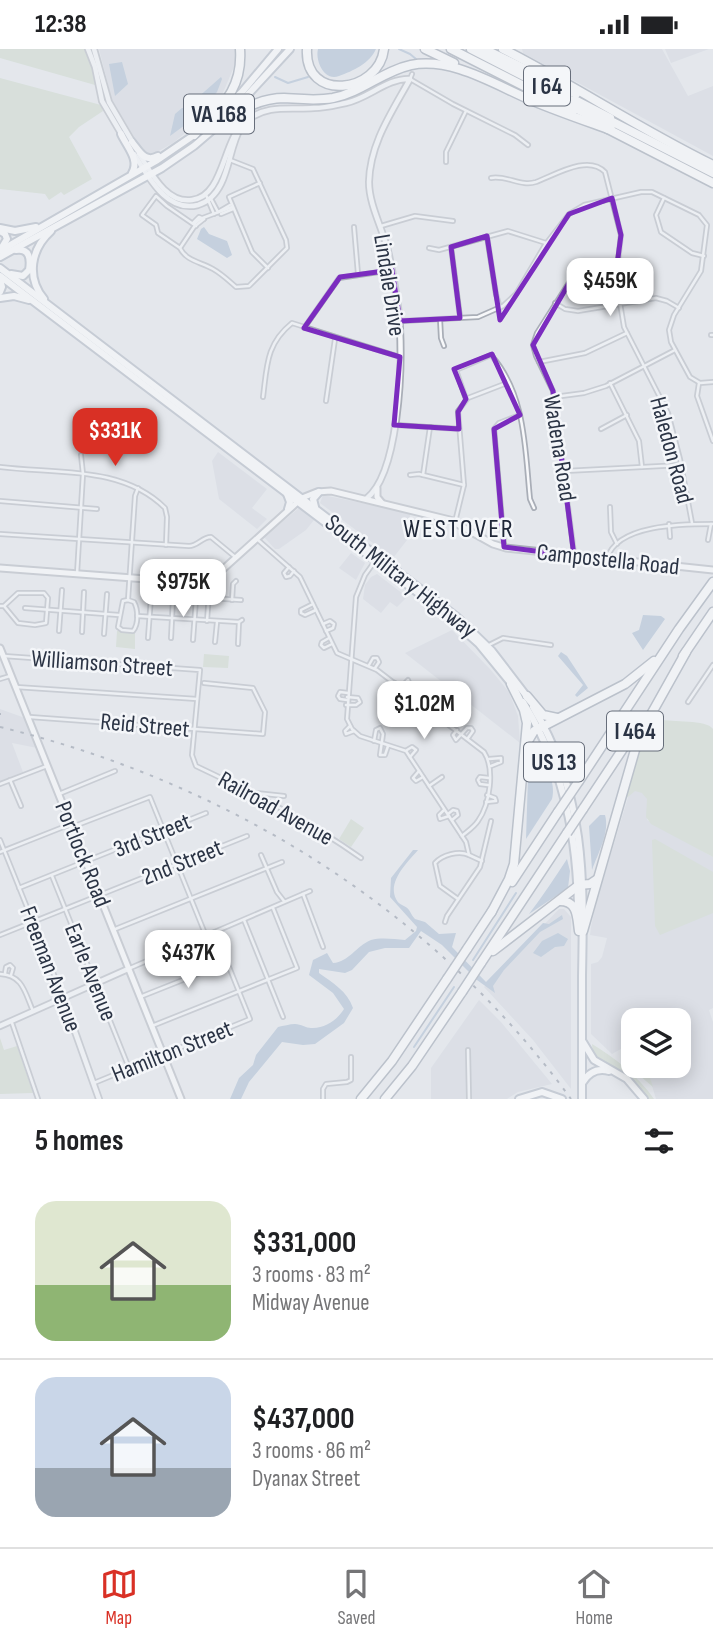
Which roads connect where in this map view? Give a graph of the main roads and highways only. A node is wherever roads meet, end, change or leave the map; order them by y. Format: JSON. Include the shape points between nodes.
{"nodes":[{"id":1,"x":240,"y":49,"type":"edge"},
{"id":2,"x":278,"y":49,"type":"edge"},
{"id":3,"x":290,"y":49,"type":"edge"},
{"id":4,"x":307,"y":49,"type":"edge"},
{"id":5,"x":384,"y":49,"type":"edge"},
{"id":6,"x":425,"y":49,"type":"edge"},
{"id":7,"x":451,"y":49,"type":"edge"},
{"id":8,"x":461,"y":49,"type":"edge"},
{"id":9,"x":473,"y":49,"type":"edge"},
{"id":10,"x":484,"y":49,"type":"edge"},
{"id":11,"x":505,"y":49,"type":"edge"},
{"id":12,"x":496,"y":85,"type":"junction"},
{"id":13,"x":242,"y":92,"type":"junction"},
{"id":14,"x":617,"y":113,"type":"junction"},
{"id":15,"x":220,"y":123,"type":"junction"},
{"id":16,"x":608,"y":129,"type":"junction"},
{"id":17,"x":121,"y":134,"type":"road end"},
{"id":18,"x":194,"y":135,"type":"junction"},
{"id":19,"x":132,"y":142,"type":"road end"},
{"id":20,"x":179,"y":147,"type":"junction"},
{"id":21,"x":713,"y":165,"type":"edge"},
{"id":22,"x":148,"y":171,"type":"junction"},
{"id":23,"x":130,"y":176,"type":"junction"},
{"id":24,"x":713,"y":177,"type":"edge"},
{"id":25,"x":77,"y":214,"type":"junction"},
{"id":26,"x":50,"y":222,"type":"junction"},
{"id":27,"x":61,"y":222,"type":"junction"},
{"id":28,"x":0,"y":230,"type":"edge"},
{"id":29,"x":1,"y":253,"type":"edge"},
{"id":30,"x":0,"y":268,"type":"edge"},
{"id":31,"x":0,"y":278,"type":"edge"},
{"id":32,"x":0,"y":292,"type":"edge"},
{"id":33,"x":0,"y":298,"type":"edge"},
{"id":34,"x":34,"y":302,"type":"junction"},
{"id":35,"x":58,"y":312,"type":"junction"},
{"id":36,"x":377,"y":488,"type":"road end"},
{"id":37,"x":319,"y":492,"type":"junction"},
{"id":38,"x":286,"y":493,"type":"junction"},
{"id":39,"x":300,"y":500,"type":"junction"},
{"id":40,"x":382,"y":503,"type":"junction"},
{"id":41,"x":288,"y":509,"type":"junction"},
{"id":42,"x":316,"y":509,"type":"junction"},
{"id":43,"x":377,"y":558,"type":"junction"},
{"id":44,"x":0,"y":568,"type":"edge"},
{"id":45,"x":713,"y":570,"type":"edge"},
{"id":46,"x":713,"y":582,"type":"edge"},
{"id":47,"x":713,"y":612,"type":"edge"},
{"id":48,"x":668,"y":646,"type":"junction"},
{"id":49,"x":485,"y":647,"type":"junction"},
{"id":50,"x":0,"y":648,"type":"edge"},
{"id":51,"x":686,"y":652,"type":"junction"},
{"id":52,"x":511,"y":684,"type":"junction"},
{"id":53,"x":527,"y":696,"type":"junction"},
{"id":54,"x":560,"y":717,"type":"junction"},
{"id":55,"x":541,"y":727,"type":"junction"},
{"id":56,"x":527,"y":743,"type":"junction"},
{"id":57,"x":596,"y":879,"type":"junction"},
{"id":58,"x":581,"y":885,"type":"junction"},
{"id":59,"x":557,"y":902,"type":"junction"},
{"id":60,"x":491,"y":913,"type":"junction"},
{"id":61,"x":581,"y":931,"type":"junction"},
{"id":62,"x":481,"y":963,"type":"junction"},
{"id":63,"x":581,"y":964,"type":"junction"},
{"id":64,"x":582,"y":1037,"type":"junction"},
{"id":65,"x":582,"y":1084,"type":"junction"},
{"id":66,"x":580,"y":1098,"type":"edge"},
{"id":67,"x":181,"y":1099,"type":"edge"},
{"id":68,"x":361,"y":1099,"type":"edge"},
{"id":69,"x":385,"y":1099,"type":"edge"},
{"id":70,"x":519,"y":1099,"type":"edge"},
{"id":71,"x":562,"y":1099,"type":"edge"},
{"id":72,"x":642,"y":1099,"type":"edge"}],
"edges":[{"from":1,"to":18,"type":"highway","via":[[232,93]]},
{"from":2,"to":13,"type":"main road","number":"VA 168"},
{"from":3,"to":15,"type":"main road"},
{"from":4,"to":5,"type":"highway","via":[[316,77],[339,86],[372,73]]},
{"from":6,"to":12,"type":"highway"},
{"from":7,"to":16,"type":"highway","number":"I 64"},
{"from":8,"to":24,"type":"highway"},
{"from":9,"to":24,"type":"highway","number":"I 64"},
{"from":10,"to":14,"type":"highway"},
{"from":11,"to":14,"type":"highway"},
{"from":12,"to":15,"type":"highway","number":"VA 168","via":[[444,65],[416,65],[397,69],[342,96],[263,101]]},
{"from":12,"to":16,"type":"highway","number":"VA 168"},
{"from":13,"to":18,"type":"main road","number":"VA 168"},
{"from":13,"to":22,"type":"main road","via":[[198,137]]},
{"from":14,"to":21,"type":"highway"},
{"from":15,"to":22,"type":"main road","number":"VA 168","via":[[194,146]]},
{"from":16,"to":24,"type":"highway","number":"I 64"},
{"from":17,"to":23,"type":"main road","via":[[135,161]]},
{"from":18,"to":20,"type":"main road","number":"VA 168"},
{"from":19,"to":20,"type":"main road","via":[[149,159]]},
{"from":20,"to":22,"type":"main road","number":"VA 168"},
{"from":22,"to":23,"type":"main road","number":"VA 168"},
{"from":22,"to":25,"type":"main road","number":"VA 168"},
{"from":23,"to":26,"type":"main road","number":"VA 168"},
{"from":25,"to":26,"type":"main road"},
{"from":25,"to":27,"type":"main road","number":"VA 168"},
{"from":26,"to":28,"type":"main road","via":[[24,230]]},
{"from":26,"to":29,"type":"main road","number":"VA 168"},
{"from":27,"to":29,"type":"main road","number":"VA 168"},
{"from":27,"to":35,"type":"main road","via":[[39,244],[33,268],[38,290]]},
{"from":28,"to":29,"type":"main road","via":[[7,239]]},
{"from":29,"to":30,"type":"main road","via":[[24,251],[30,259],[29,269],[20,277]]},
{"from":30,"to":35,"type":"main road","name":"South Military Highway","number":"US 13"},
{"from":31,"to":32,"type":"main road"},
{"from":31,"to":34,"type":"main road","name":"South Military Highway","number":"US 13"},
{"from":33,"to":34,"type":"main road","via":[[14,296]]},
{"from":34,"to":38,"type":"main road","name":"South Military Highway","number":"US 13"},
{"from":35,"to":39,"type":"main road","name":"South Military Highway","number":"US 13"},
{"from":36,"to":40,"type":"main road"},
{"from":37,"to":39,"type":"main road","name":"Campostella Road"},
{"from":37,"to":40,"type":"main road","name":"Campostella Road"},
{"from":37,"to":42,"type":"main road","via":[[313,499]]},
{"from":38,"to":39,"type":"main road","name":"South Military Highway","number":"US 13"},
{"from":38,"to":41,"type":"main road"},
{"from":39,"to":41,"type":"main road","name":"Campostella Road"},
{"from":39,"to":42,"type":"main road","name":"South Military Highway","number":"US 13"},
{"from":39,"to":43,"type":"main road","name":"South Military Highway","number":"US 13"},
{"from":40,"to":45,"type":"main road","name":"Campostella Road","via":[[455,522],[504,547]]},
{"from":41,"to":44,"type":"main road","name":"Campostella Road","via":[[235,557],[197,582]]},
{"from":42,"to":43,"type":"main road","name":"South Military Highway","number":"US 13"},
{"from":43,"to":49,"type":"main road","name":"South Military Highway","number":"US 13","via":[[448,609]]},
{"from":46,"to":48,"type":"highway","number":"I 464"},
{"from":47,"to":51,"type":"highway","number":"I 464"},
{"from":48,"to":54,"type":"highway","via":[[631,680]]},
{"from":48,"to":60,"type":"highway","number":"I 464","bridge":true},
{"from":49,"to":52,"type":"main road","name":"South Military Highway","number":"US 13"},
{"from":49,"to":53,"type":"main road","name":"South Military Highway","number":"US 13"},
{"from":50,"to":67,"type":"main road","name":"Portlock Road"},
{"from":51,"to":57,"type":"highway","via":[[639,736]]},
{"from":51,"to":62,"type":"highway","number":"I 464","bridge":true},
{"from":52,"to":55,"type":"main road","name":"South Military Highway","number":"US 13"},
{"from":52,"to":56,"type":"highway","via":[[527,716]]},
{"from":53,"to":54,"type":"highway","via":[[543,715]]},
{"from":53,"to":55,"type":"main road","name":"South Military Highway","number":"US 13"},
{"from":54,"to":55,"type":"highway"},
{"from":55,"to":56,"type":"highway","via":[[531,733]]},
{"from":55,"to":58,"type":"main road","name":"South Military Highway","number":"US 13","via":[[568,806]]},
{"from":56,"to":60,"type":"highway","via":[[514,864]]},
{"from":57,"to":58,"type":"highway"},
{"from":57,"to":61,"type":"highway"},
{"from":58,"to":59,"type":"highway"},
{"from":58,"to":61,"type":"main road","name":"South Military Highway","number":"US 13"},
{"from":59,"to":61,"type":"highway","via":[[573,906]]},
{"from":59,"to":62,"type":"highway"},
{"from":60,"to":68,"type":"highway","number":"I 464","bridge":true,"via":[[392,1061]]},
{"from":61,"to":63,"type":"main road","name":"South Military Highway","number":"US 13"},
{"from":62,"to":69,"type":"highway","number":"I 464","bridge":true},
{"from":63,"to":64,"type":"main road","name":"South Military Highway","number":"US 13"},
{"from":63,"to":66,"type":"main road","name":"South Military Highway","number":"US 13"},
{"from":64,"to":65,"type":"main road","name":"South Military Highway","number":"US 13"},
{"from":64,"to":72,"type":"main road","via":[[594,1060],[627,1079]]},
{"from":65,"to":66,"type":"main road","name":"South Military Highway","number":"US 13"},
{"from":65,"to":72,"type":"main road","via":[[590,1073],[605,1070],[625,1081]]},
{"from":70,"to":71,"type":"main road","via":[[542,1092]]}]}
